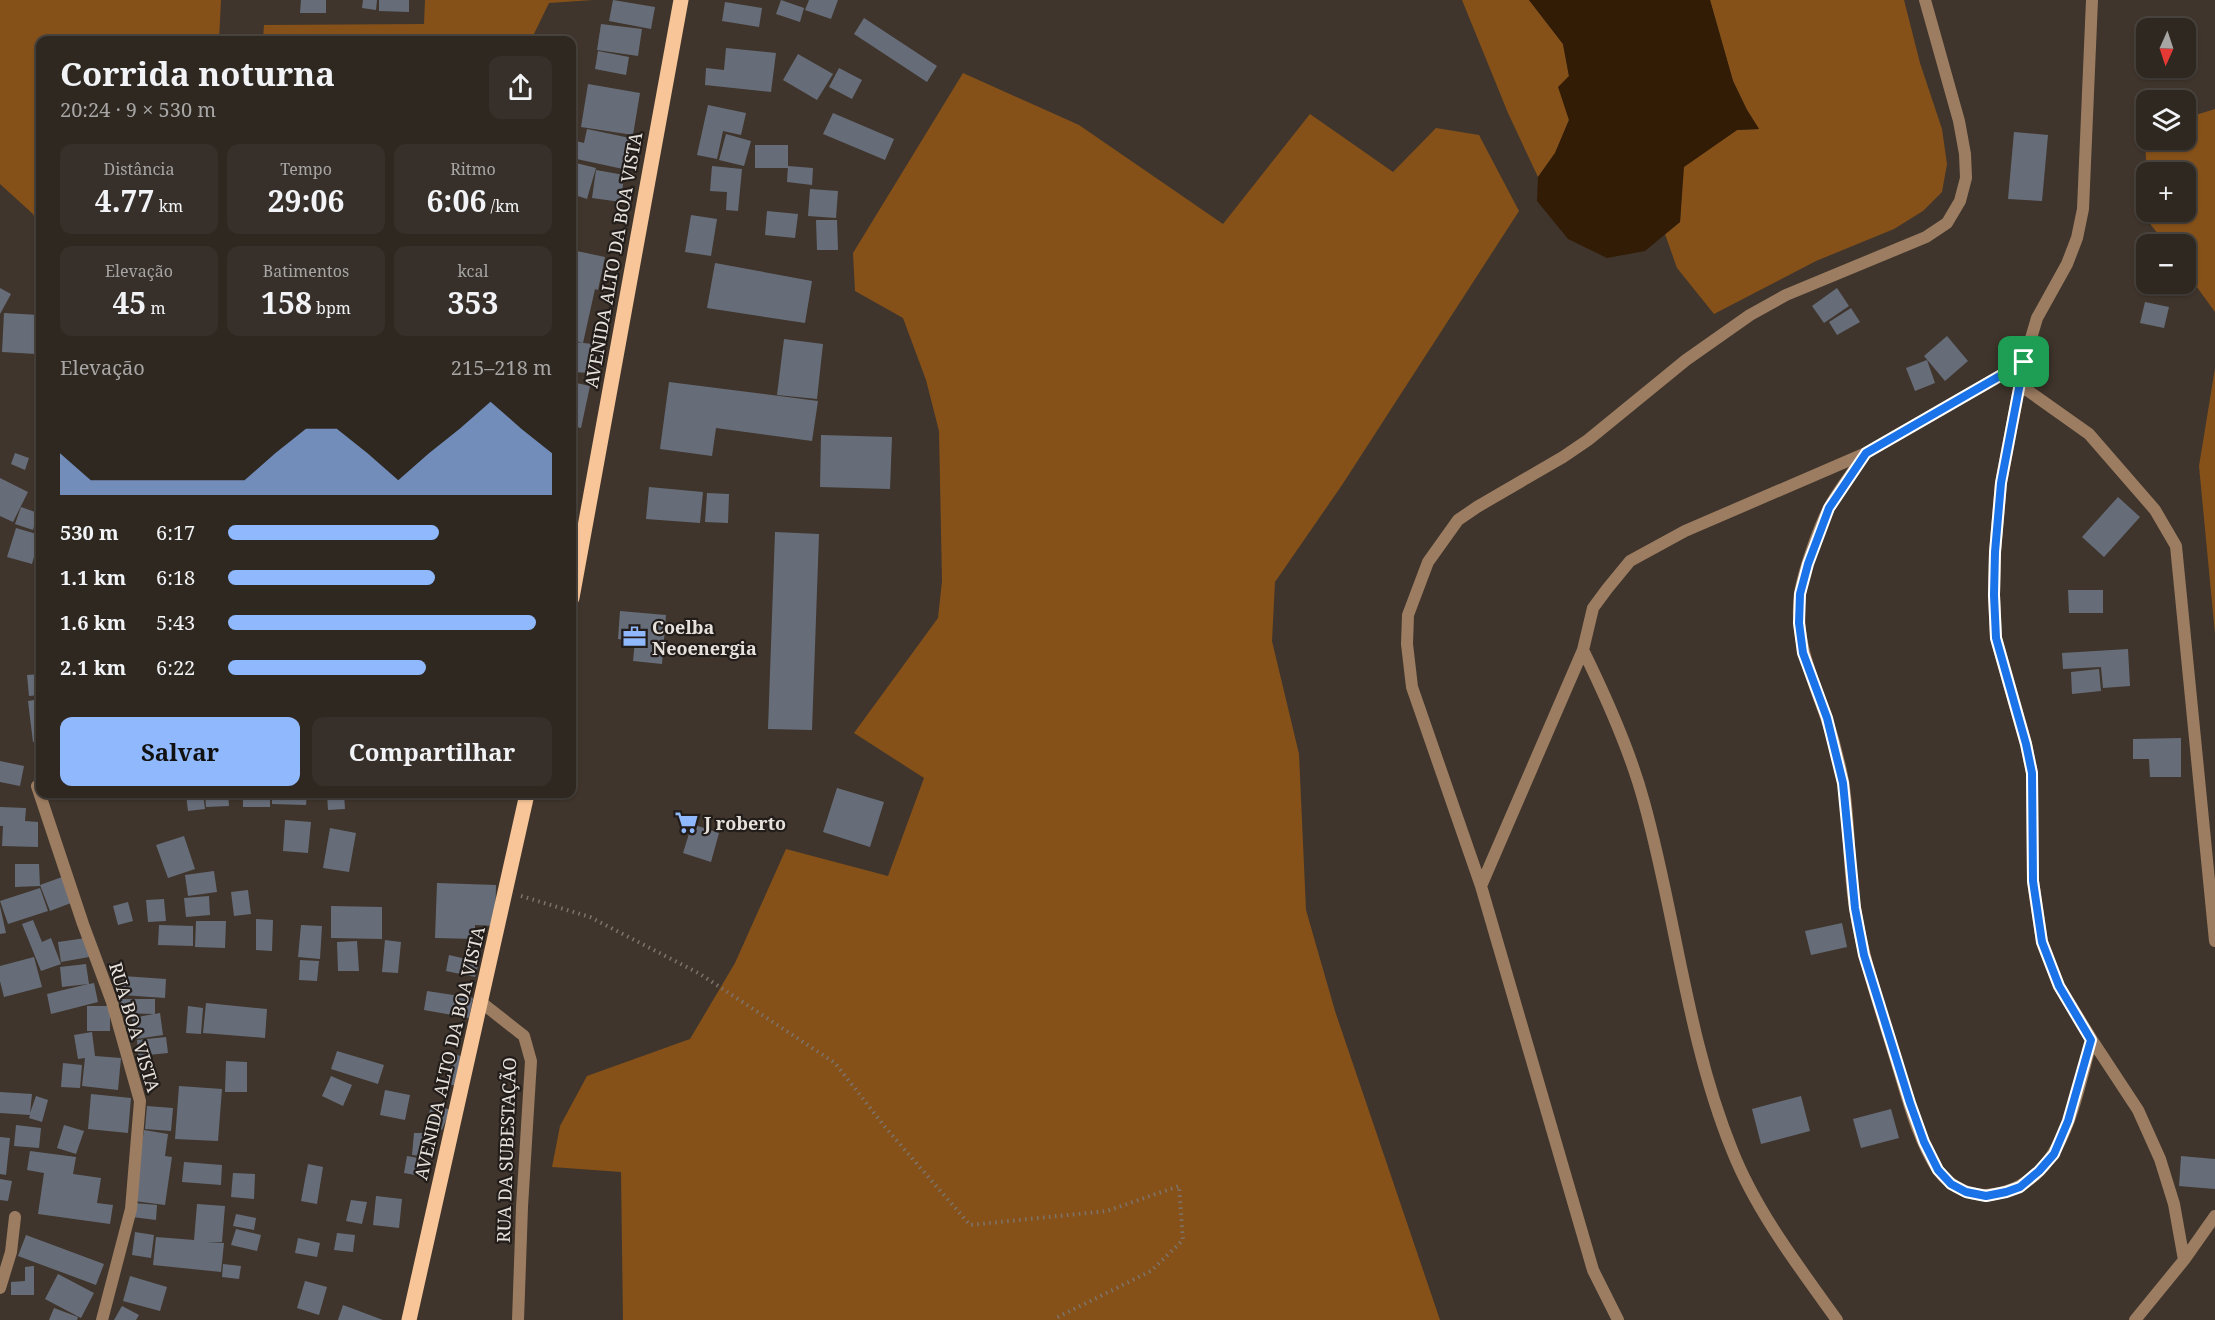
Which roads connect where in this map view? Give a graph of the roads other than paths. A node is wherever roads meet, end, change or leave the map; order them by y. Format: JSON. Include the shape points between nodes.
{"nodes":[{"id":1,"x":681,"y":0,"type":"edge"},
{"id":2,"x":1924,"y":0,"type":"edge"},
{"id":3,"x":2092,"y":0,"type":"edge"},
{"id":4,"x":2024,"y":362,"type":"junction"},
{"id":5,"x":2020,"y":385,"type":"junction"},
{"id":6,"x":1866,"y":453,"type":"junction"},
{"id":7,"x":576,"y":576,"type":"edge"},
{"id":8,"x":1583,"y":650,"type":"junction"},
{"id":9,"x":41,"y":798,"type":"edge"},
{"id":10,"x":526,"y":798,"type":"edge"},
{"id":11,"x":1481,"y":886,"type":"junction"},
{"id":12,"x":2215,"y":939,"type":"edge"},
{"id":13,"x":482,"y":1003,"type":"junction"},
{"id":14,"x":2091,"y":1040,"type":"junction"},
{"id":15,"x":2215,"y":1216,"type":"edge"},
{"id":16,"x":15,"y":1217,"type":"dead end"},
{"id":17,"x":2184,"y":1260,"type":"junction"},
{"id":18,"x":0,"y":1288,"type":"edge"},
{"id":19,"x":102,"y":1320,"type":"edge"},
{"id":20,"x":409,"y":1320,"type":"edge"},
{"id":21,"x":518,"y":1320,"type":"edge"},
{"id":22,"x":1618,"y":1320,"type":"edge"},
{"id":23,"x":1837,"y":1320,"type":"edge"},
{"id":24,"x":2136,"y":1320,"type":"edge"}],
"edges":[{"from":1,"to":7,"type":"main road","name":"AVENIDA ALTO DA BOA VISTA"},
{"from":2,"to":11,"type":"street","via":[[1965,154],[1966,178],[1960,201],[1947,223],[1926,237],[1786,295],[1750,315],[1686,360],[1588,440],[1458,520],[1428,562],[1408,615],[1412,687]]},
{"from":3,"to":4,"type":"street","via":[[2083,209],[2067,264],[2037,318]]},
{"from":4,"to":5,"type":"street"},
{"from":4,"to":6,"type":"street"},
{"from":5,"to":12,"type":"street","via":[[2089,434],[2155,510],[2176,546]]},
{"from":5,"to":14,"type":"street","via":[[2001,483],[1995,552],[1996,638],[2032,773],[2033,881],[2042,942],[2059,986]]},
{"from":6,"to":8,"type":"street","via":[[1685,531],[1630,561],[1593,608]]},
{"from":6,"to":14,"type":"street","via":[[1829,508],[1800,594],[1799,623],[1803,653],[1827,718],[1843,783],[1855,908],[1864,955],[1924,1142],[1938,1170],[1951,1184],[1986,1196],[2020,1187],[2039,1171],[2054,1154],[2068,1121]]},
{"from":8,"to":11,"type":"street"},
{"from":8,"to":23,"type":"street","via":[[1620,731],[1644,800],[1695,1033],[1732,1152],[1770,1221]]},
{"from":9,"to":19,"type":"street","name":"RUA BOA VISTA","via":[[112,1002],[140,1101],[131,1209]]},
{"from":10,"to":13,"type":"main road","name":"AVENIDA ALTO DA BOA VISTA"},
{"from":11,"to":22,"type":"street","via":[[1593,1270]]},
{"from":13,"to":20,"type":"main road","name":"AVENIDA ALTO DA BOA VISTA"},
{"from":13,"to":21,"type":"street","name":"RUA DA SUBESTAÇÃO","via":[[524,1036],[531,1061]]},
{"from":14,"to":17,"type":"street","via":[[2138,1110],[2160,1159],[2174,1204]]},
{"from":15,"to":17,"type":"street"},
{"from":16,"to":18,"type":"street"},
{"from":17,"to":24,"type":"street"}]}
